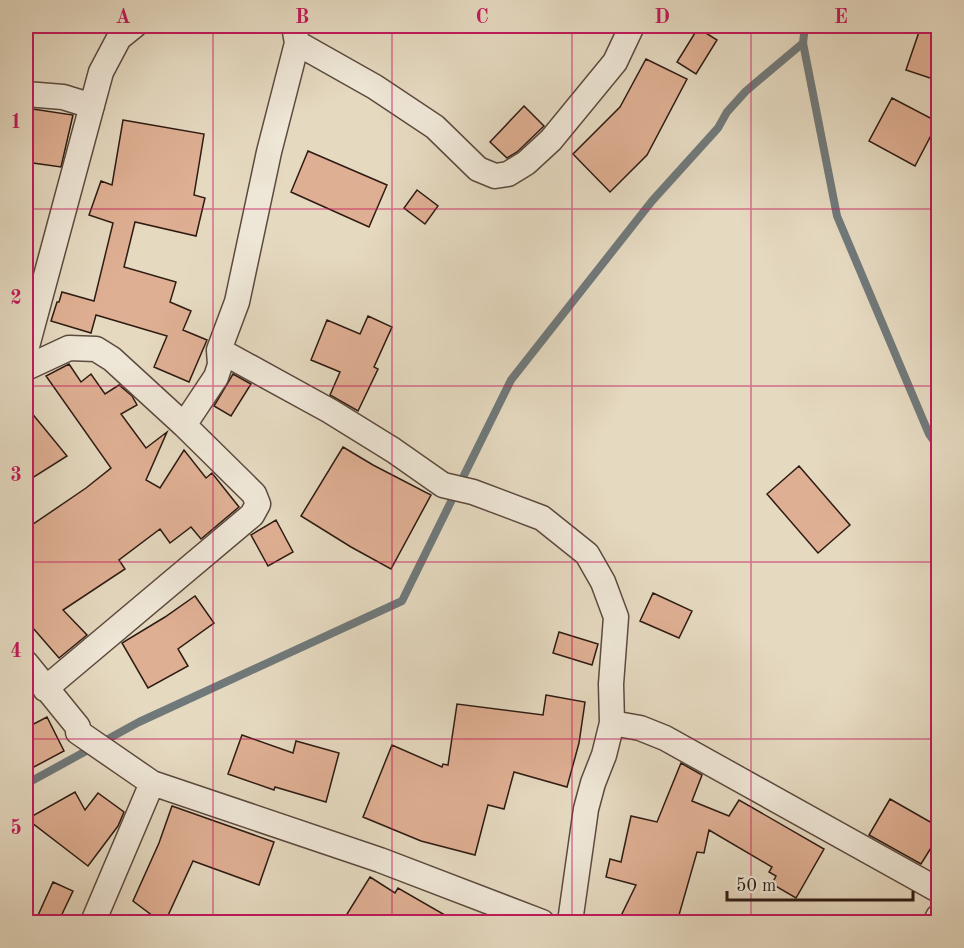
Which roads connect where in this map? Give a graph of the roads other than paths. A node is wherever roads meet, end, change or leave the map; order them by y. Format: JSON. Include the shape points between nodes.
{"nodes":[{"id":1,"x":134,"y":26,"type":"edge"},
{"id":2,"x":632,"y":26,"type":"edge"},
{"id":3,"x":296,"y":34,"type":"edge"},
{"id":4,"x":26,"y":94,"type":"edge"},
{"id":5,"x":92,"y":106,"type":"junction"},
{"id":6,"x":26,"y":350,"type":"edge"},
{"id":7,"x":219,"y":350,"type":"junction"},
{"id":8,"x":26,"y":368,"type":"edge"},
{"id":9,"x":184,"y":425,"type":"junction"},
{"id":10,"x":26,"y":663,"type":"edge"},
{"id":11,"x":45,"y":689,"type":"junction"},
{"id":12,"x":612,"y":723,"type":"junction"},
{"id":13,"x":152,"y":783,"type":"junction"},
{"id":14,"x":939,"y":890,"type":"edge"},
{"id":15,"x":939,"y":917,"type":"edge"},
{"id":16,"x":93,"y":922,"type":"edge"},
{"id":17,"x":542,"y":922,"type":"edge"},
{"id":18,"x":570,"y":922,"type":"edge"},
{"id":19,"x":936,"y":922,"type":"edge"}],
"edges":[{"from":1,"to":5,"type":"street","via":[[119,38],[101,72]]},
{"from":2,"to":3,"type":"street","via":[[615,62],[551,140],[526,163],[495,176],[478,169],[435,127]]},
{"from":3,"to":7,"type":"street","via":[[237,302]]},
{"from":4,"to":5,"type":"street","via":[[63,97]]},
{"from":5,"to":6,"type":"street"},
{"from":7,"to":9,"type":"street","via":[[216,377]]},
{"from":7,"to":12,"type":"street","via":[[339,417],[443,485],[542,518],[586,554],[603,582],[616,617]]},
{"from":8,"to":9,"type":"street","via":[[69,348],[96,349]]},
{"from":9,"to":11,"type":"street","via":[[254,494],[258,504],[252,514]]},
{"from":10,"to":11,"type":"street"},
{"from":11,"to":13,"type":"street","via":[[78,727],[78,732]]},
{"from":12,"to":14,"type":"street","via":[[665,738]]},
{"from":12,"to":18,"type":"street","via":[[586,809]]},
{"from":13,"to":16,"type":"street"},
{"from":13,"to":17,"type":"street","via":[[370,856]]},
{"from":15,"to":19,"type":"street"}]}
